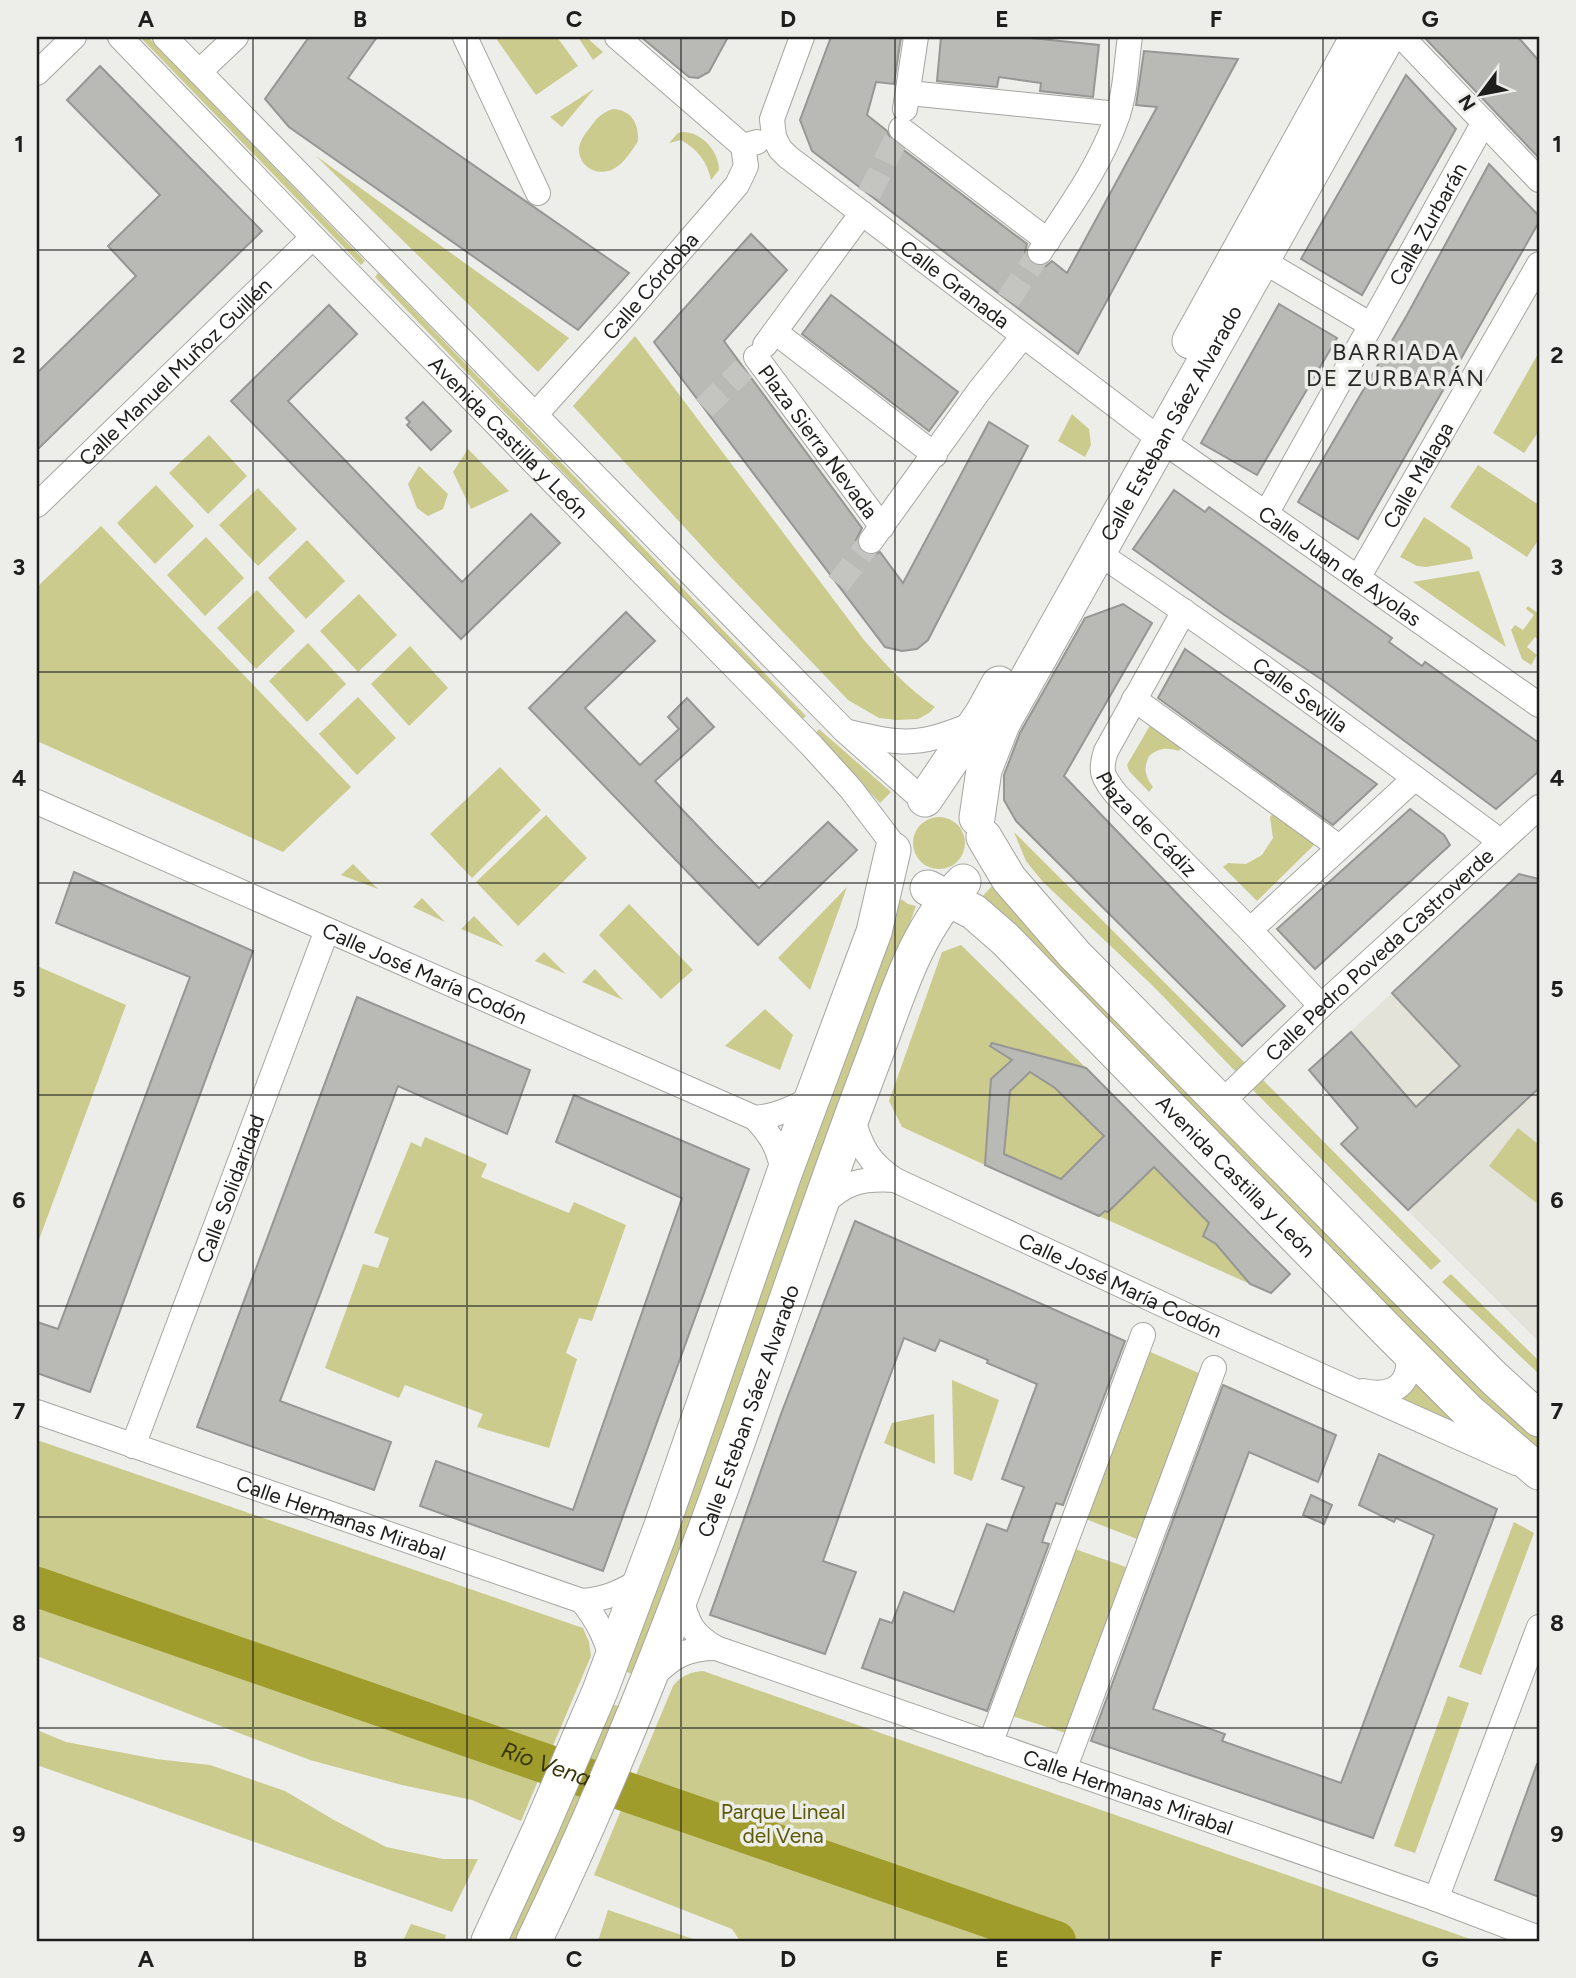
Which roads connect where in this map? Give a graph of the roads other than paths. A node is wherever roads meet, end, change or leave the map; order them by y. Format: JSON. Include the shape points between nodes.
{"nodes":[{"id":1,"x":74,"y":37,"type":"edge"},
{"id":2,"x":120,"y":37,"type":"edge"},
{"id":3,"x":165,"y":37,"type":"edge"},
{"id":4,"x":236,"y":37,"type":"edge"},
{"id":5,"x":465,"y":37,"type":"edge"},
{"id":6,"x":617,"y":37,"type":"edge"},
{"id":7,"x":802,"y":37,"type":"edge"},
{"id":8,"x":916,"y":37,"type":"edge"},
{"id":9,"x":1130,"y":37,"type":"edge"},
{"id":10,"x":1358,"y":37,"type":"edge"},
{"id":11,"x":1387,"y":37,"type":"edge"},
{"id":12,"x":1402,"y":37,"type":"edge"},
{"id":13,"x":199,"y":72,"type":"junction"},
{"id":14,"x":37,"y":74,"type":"edge"},
{"id":15,"x":909,"y":93,"type":"junction"},
{"id":16,"x":1118,"y":114,"type":"junction"},
{"id":17,"x":1484,"y":122,"type":"junction"},
{"id":18,"x":775,"y":137,"type":"junction"},
{"id":19,"x":743,"y":145,"type":"junction"},
{"id":20,"x":1539,"y":180,"type":"edge"},
{"id":21,"x":538,"y":193,"type":"dead end"},
{"id":22,"x":863,"y":206,"type":"junction"},
{"id":23,"x":313,"y":237,"type":"junction"},
{"id":24,"x":1263,"y":261,"type":"junction"},
{"id":25,"x":1539,"y":264,"type":"edge"},
{"id":26,"x":1371,"y":325,"type":"junction"},
{"id":27,"x":775,"y":332,"type":"junction"},
{"id":28,"x":1023,"y":336,"type":"junction"},
{"id":29,"x":535,"y":415,"type":"junction"},
{"id":30,"x":1151,"y":433,"type":"junction"},
{"id":31,"x":935,"y":455,"type":"junction"},
{"id":32,"x":37,"y":505,"type":"edge"},
{"id":33,"x":1266,"y":514,"type":"junction"},
{"id":34,"x":1098,"y":553,"type":"junction"},
{"id":35,"x":1358,"y":578,"type":"junction"},
{"id":36,"x":1184,"y":611,"type":"junction"},
{"id":37,"x":1134,"y":699,"type":"junction"},
{"id":38,"x":1539,"y":705,"type":"edge"},
{"id":39,"x":976,"y":723,"type":"junction"},
{"id":40,"x":845,"y":731,"type":"junction"},
{"id":41,"x":1415,"y":778,"type":"junction"},
{"id":42,"x":924,"y":799,"type":"junction"},
{"id":43,"x":37,"y":802,"type":"edge"},
{"id":44,"x":1539,"y":807,"type":"edge"},
{"id":45,"x":981,"y":828,"type":"junction"},
{"id":46,"x":1500,"y":841,"type":"junction"},
{"id":47,"x":893,"y":847,"type":"junction"},
{"id":48,"x":1339,"y":847,"type":"junction"},
{"id":49,"x":946,"y":889,"type":"junction"},
{"id":50,"x":985,"y":922,"type":"junction"},
{"id":51,"x":327,"y":930,"type":"junction"},
{"id":52,"x":1250,"y":930,"type":"junction"},
{"id":53,"x":917,"y":946,"type":"junction"},
{"id":54,"x":1321,"y":1006,"type":"junction"},
{"id":55,"x":813,"y":1097,"type":"junction"},
{"id":56,"x":1221,"y":1103,"type":"junction"},
{"id":57,"x":852,"y":1117,"type":"junction"},
{"id":58,"x":755,"y":1118,"type":"junction"},
{"id":59,"x":784,"y":1174,"type":"junction"},
{"id":60,"x":895,"y":1180,"type":"junction"},
{"id":61,"x":819,"y":1207,"type":"junction"},
{"id":62,"x":1143,"y":1335,"type":"dead end"},
{"id":63,"x":1402,"y":1344,"type":"junction"},
{"id":64,"x":1214,"y":1368,"type":"dead end"},
{"id":65,"x":1348,"y":1388,"type":"junction"},
{"id":66,"x":37,"y":1412,"type":"edge"},
{"id":67,"x":1539,"y":1419,"type":"edge"},
{"id":68,"x":132,"y":1446,"type":"junction"},
{"id":69,"x":1539,"y":1473,"type":"edge"},
{"id":70,"x":642,"y":1579,"type":"junction"},
{"id":71,"x":681,"y":1598,"type":"junction"},
{"id":72,"x":582,"y":1601,"type":"junction"},
{"id":73,"x":1539,"y":1627,"type":"edge"},
{"id":74,"x":716,"y":1648,"type":"junction"},
{"id":75,"x":611,"y":1660,"type":"junction"},
{"id":76,"x":648,"y":1681,"type":"junction"},
{"id":77,"x":990,"y":1744,"type":"junction"},
{"id":78,"x":1064,"y":1770,"type":"junction"},
{"id":79,"x":1436,"y":1899,"type":"junction"},
{"id":80,"x":1539,"y":1938,"type":"edge"},
{"id":81,"x":489,"y":1941,"type":"edge"},
{"id":82,"x":534,"y":1941,"type":"edge"}],
"edges":[{"from":1,"to":14,"type":"street"},
{"from":2,"to":23,"type":"street","name":"Avenida Castilla y León"},
{"from":3,"to":13,"type":"street","name":"Avenida Castilla y León"},
{"from":4,"to":13,"type":"street"},
{"from":5,"to":21,"type":"street"},
{"from":6,"to":19,"type":"street"},
{"from":7,"to":18,"type":"street","via":[[772,120]]},
{"from":8,"to":15,"type":"street"},
{"from":9,"to":16,"type":"street"},
{"from":10,"to":30,"type":"main road","name":"Calle Esteban Sáez Alvarado"},
{"from":11,"to":24,"type":"main road","name":"Calle Esteban Sáez Alvarado"},
{"from":12,"to":17,"type":"street"},
{"from":13,"to":29,"type":"street","name":"Avenida Castilla y León"},
{"from":15,"to":16,"type":"street"},
{"from":15,"to":16,"type":"street","via":[[898,134],[1044,246],[1092,174]]},
{"from":17,"to":20,"type":"street"},
{"from":17,"to":26,"type":"street","name":"Calle Zurbarán"},
{"from":18,"to":19,"type":"street"},
{"from":18,"to":22,"type":"street","name":"Calle Granada","via":[[788,157]]},
{"from":19,"to":29,"type":"street","name":"Calle Córdoba","via":[[746,166],[737,185]]},
{"from":22,"to":27,"type":"street","name":"Plaza Sierra Nevada"},
{"from":22,"to":28,"type":"street","name":"Calle Granada","via":[[1002,308]]},
{"from":23,"to":32,"type":"street","name":"Calle Manuel Muñoz Guillén"},
{"from":23,"to":47,"type":"street","name":"Avenida Castilla y León","via":[[812,746],[851,789]]},
{"from":24,"to":26,"type":"street"},
{"from":24,"to":30,"type":"main road","name":"Calle Esteban Sáez Alvarado"},
{"from":25,"to":35,"type":"street","name":"Calle Málaga"},
{"from":26,"to":33,"type":"street","name":"Calle Zurbarán"},
{"from":27,"to":31,"type":"street","name":"Plaza Sierra Nevada"},
{"from":27,"to":31,"type":"street","name":"Plaza Sierra Nevada","via":[[750,363],[877,534]]},
{"from":28,"to":30,"type":"street","name":"Calle Granada"},
{"from":28,"to":31,"type":"street","name":"Plaza Sierra Nevada"},
{"from":29,"to":40,"type":"street","name":"Avenida Castilla y León"},
{"from":30,"to":33,"type":"street","name":"Calle Juan de Ayolas"},
{"from":30,"to":34,"type":"main road","name":"Calle Esteban Sáez Alvarado"},
{"from":30,"to":39,"type":"main road","name":"Calle Esteban Sáez Alvarado"},
{"from":33,"to":35,"type":"street","name":"Calle Juan de Ayolas"},
{"from":34,"to":36,"type":"street","name":"Calle Sevilla"},
{"from":34,"to":45,"type":"main road","name":"Calle Esteban Sáez Alvarado","via":[[1002,724],[984,770]]},
{"from":35,"to":38,"type":"street","name":"Calle Juan de Ayolas"},
{"from":36,"to":37,"type":"street","name":"Plaza de Cádiz"},
{"from":36,"to":41,"type":"street","name":"Calle Sevilla"},
{"from":37,"to":48,"type":"street"},
{"from":37,"to":52,"type":"street","name":"Plaza de Cádiz","via":[[1106,751],[1103,775],[1116,794]]},
{"from":39,"to":40,"type":"street","via":[[916,741],[898,742]]},
{"from":39,"to":42,"type":"main road","name":"Calle Esteban Sáez Alvarado"},
{"from":40,"to":42,"type":"street","name":"Avenida Castilla y León"},
{"from":41,"to":46,"type":"street","name":"Calle Sevilla"},
{"from":41,"to":48,"type":"street"},
{"from":42,"to":45,"type":"main road","via":[[958,801]]},
{"from":42,"to":47,"type":"main road","via":[[901,816]]},
{"from":43,"to":51,"type":"street","name":"Calle José María Codón"},
{"from":44,"to":46,"type":"street","name":"Calle Pedro Poveda Castroverde"},
{"from":45,"to":49,"type":"main road","via":[[980,863],[974,872]]},
{"from":45,"to":56,"type":"main road","name":"Avenida Castilla y León","via":[[1009,879],[1075,955]]},
{"from":46,"to":54,"type":"street","name":"Calle Pedro Poveda Castroverde"},
{"from":47,"to":49,"type":"main road","via":[[899,867],[913,881]]},
{"from":47,"to":55,"type":"main road","name":"Calle Esteban Sáez Alvarado","via":[[874,932]]},
{"from":48,"to":52,"type":"street"},
{"from":49,"to":50,"type":"main road","name":"Avenida Castilla y León"},
{"from":49,"to":53,"type":"main road","name":"Calle Esteban Sáez Alvarado"},
{"from":50,"to":53,"type":"main road","via":[[948,923]]},
{"from":50,"to":63,"type":"main road","name":"Avenida Castilla y León"},
{"from":51,"to":58,"type":"street","name":"Calle José María Codón"},
{"from":51,"to":68,"type":"street","name":"Calle Solidaridad"},
{"from":52,"to":54,"type":"street","name":"Plaza de Cádiz"},
{"from":53,"to":57,"type":"main road","name":"Calle Esteban Sáez Alvarado"},
{"from":54,"to":56,"type":"street","name":"Calle Pedro Poveda Castroverde"},
{"from":55,"to":58,"type":"street","via":[[771,1117]]},
{"from":55,"to":59,"type":"main road","name":"Calle Esteban Sáez Alvarado"},
{"from":56,"to":67,"type":"main road","name":"Avenida Castilla y León"},
{"from":57,"to":60,"type":"street","name":"Calle José María Codón","via":[[863,1150]]},
{"from":57,"to":61,"type":"main road","name":"Calle Esteban Sáez Alvarado"},
{"from":58,"to":59,"type":"street","via":[[770,1134]]},
{"from":59,"to":70,"type":"main road","name":"Calle Esteban Sáez Alvarado"},
{"from":60,"to":61,"type":"street","name":"Calle José María Codón","via":[[847,1185]]},
{"from":60,"to":65,"type":"street","name":"Calle José María Codón"},
{"from":61,"to":71,"type":"main road","name":"Calle Esteban Sáez Alvarado"},
{"from":62,"to":77,"type":"street"},
{"from":63,"to":65,"type":"street","name":"Calle José María Codón","via":[[1409,1364],[1395,1389],[1371,1393]]},
{"from":63,"to":69,"type":"main road","name":"Avenida Castilla y León","via":[[1469,1412]]},
{"from":64,"to":78,"type":"street"},
{"from":65,"to":69,"type":"street","name":"Calle José María Codón"},
{"from":66,"to":68,"type":"street","name":"Calle Hermanas Mirabal"},
{"from":68,"to":72,"type":"street","name":"Calle Hermanas Mirabal"},
{"from":70,"to":72,"type":"street","via":[[620,1593]]},
{"from":70,"to":75,"type":"main road","name":"Calle Esteban Sáez Alvarado"},
{"from":71,"to":74,"type":"street","name":"Calle Hermanas Mirabal","via":[[692,1629]]},
{"from":71,"to":76,"type":"main road","name":"Calle Esteban Sáez Alvarado"},
{"from":72,"to":75,"type":"street","via":[[606,1638]]},
{"from":73,"to":79,"type":"street"},
{"from":74,"to":76,"type":"street","name":"Calle Hermanas Mirabal","via":[[688,1651]]},
{"from":74,"to":77,"type":"street","name":"Calle Hermanas Mirabal"},
{"from":75,"to":81,"type":"main road","name":"Calle Esteban Sáez Alvarado"},
{"from":76,"to":82,"type":"main road","name":"Calle Esteban Sáez Alvarado"},
{"from":77,"to":78,"type":"street","name":"Calle Hermanas Mirabal"},
{"from":78,"to":79,"type":"street","name":"Calle Hermanas Mirabal"},
{"from":79,"to":80,"type":"street","name":"Calle Hermanas Mirabal"}]}
